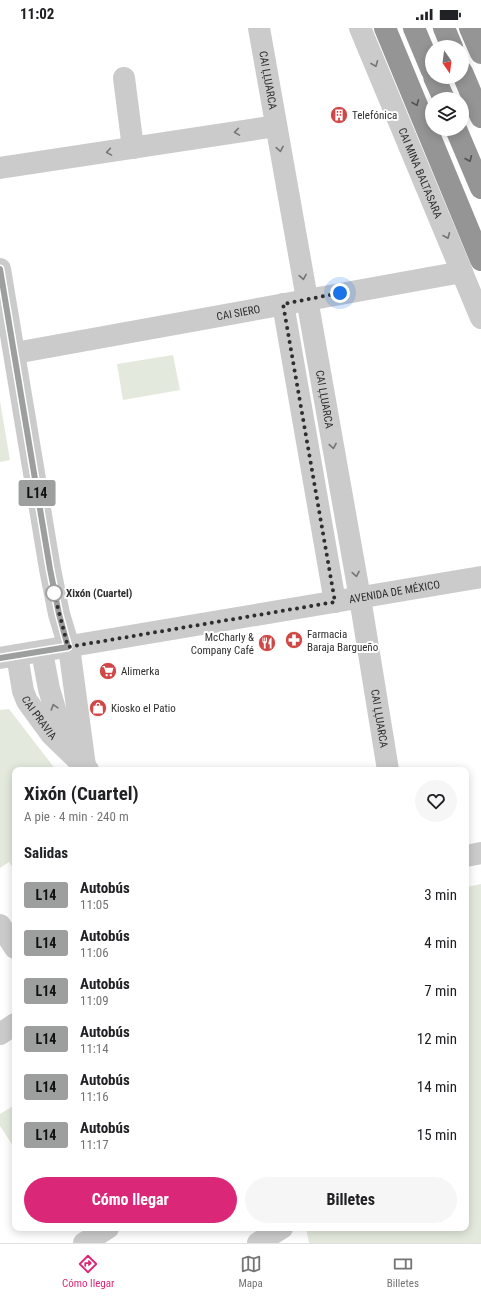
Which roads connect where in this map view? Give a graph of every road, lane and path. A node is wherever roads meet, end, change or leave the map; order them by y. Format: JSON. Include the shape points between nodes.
{"nodes":[{"id":1,"x":259,"y":28,"type":"edge"},
{"id":2,"x":360,"y":28,"type":"edge"},
{"id":3,"x":385,"y":28,"type":"edge"},
{"id":4,"x":414,"y":28,"type":"edge"},
{"id":5,"x":444,"y":28,"type":"edge"},
{"id":6,"x":470,"y":28,"type":"edge"},
{"id":7,"x":449,"y":40,"type":"edge"},
{"id":8,"x":481,"y":53,"type":"edge"},
{"id":9,"x":425,"y":54,"type":"edge"},
{"id":10,"x":124,"y":78,"type":"dead end"},
{"id":11,"x":467,"y":84,"type":"edge"},
{"id":12,"x":481,"y":117,"type":"edge"},
{"id":13,"x":276,"y":126,"type":"junction"},
{"id":14,"x":459,"y":136,"type":"edge"},
{"id":15,"x":132,"y":148,"type":"junction"},
{"id":16,"x":0,"y":168,"type":"edge"},
{"id":17,"x":481,"y":188,"type":"edge"},
{"id":18,"x":481,"y":260,"type":"edge"},
{"id":19,"x":0,"y":269,"type":"edge"},
{"id":20,"x":462,"y":272,"type":"junction"},
{"id":21,"x":307,"y":300,"type":"junction"},
{"id":22,"x":283,"y":304,"type":"junction"},
{"id":23,"x":481,"y":318,"type":"edge"},
{"id":24,"x":15,"y":353,"type":"junction"},
{"id":25,"x":481,"y":577,"type":"edge"},
{"id":26,"x":360,"y":598,"type":"junction"},
{"id":27,"x":335,"y":602,"type":"junction"},
{"id":28,"x":68,"y":647,"type":"junction"},
{"id":29,"x":42,"y":652,"type":"junction"},
{"id":30,"x":9,"y":657,"type":"edge"},
{"id":31,"x":86,"y":767,"type":"edge"},
{"id":32,"x":86,"y":767,"type":"edge"},
{"id":33,"x":87,"y":767,"type":"edge"},
{"id":34,"x":388,"y":767,"type":"edge"},
{"id":35,"x":481,"y":853,"type":"edge"},
{"id":36,"x":469,"y":855,"type":"edge"},
{"id":37,"x":0,"y":925,"type":"edge"},
{"id":38,"x":12,"y":943,"type":"edge"},
{"id":39,"x":12,"y":1026,"type":"edge"},
{"id":40,"x":0,"y":1034,"type":"edge"},
{"id":41,"x":103,"y":1231,"type":"edge"},
{"id":42,"x":277,"y":1231,"type":"edge"},
{"id":43,"x":283,"y":1231,"type":"edge"},
{"id":44,"x":84,"y":1243,"type":"edge"},
{"id":45,"x":258,"y":1243,"type":"edge"},
{"id":46,"x":286,"y":1243,"type":"edge"}],
"edges":[{"from":1,"to":13,"type":"street","name":"CAI ḶḶUARCA"},
{"from":2,"to":20,"type":"street","name":"CAI MINA BALTASARA","one_way":true},
{"from":3,"to":18,"type":"highway","one_way":true},
{"from":4,"to":9,"type":"highway"},
{"from":5,"to":7,"type":"highway"},
{"from":6,"to":8,"type":"highway"},
{"from":10,"to":15,"type":"street"},
{"from":11,"to":12,"type":"highway"},
{"from":13,"to":15,"type":"street","one_way":true},
{"from":13,"to":21,"type":"street","name":"CAI ḶḶUARCA","one_way":true},
{"from":14,"to":17,"type":"highway","one_way":true},
{"from":15,"to":16,"type":"street","one_way":true},
{"from":19,"to":24,"type":"street"},
{"from":20,"to":21,"type":"street","name":"CAI SIERO"},
{"from":20,"to":23,"type":"street","name":"CAI MINA BALTASARA"},
{"from":21,"to":22,"type":"street","name":"CAI SIERO"},
{"from":21,"to":26,"type":"street","name":"CAI ḶḶUARCA","one_way":true},
{"from":22,"to":24,"type":"street","name":"CAI SIERO"},
{"from":22,"to":27,"type":"street"},
{"from":24,"to":28,"type":"street","via":[[50,569]]},
{"from":25,"to":26,"type":"street","name":"AVENIDA DE MÉXICO"},
{"from":26,"to":27,"type":"street","name":"AVENIDA DE MÉXICO"},
{"from":26,"to":34,"type":"street","name":"CAI ḶḶUARCA"},
{"from":27,"to":28,"type":"street","name":"AVENIDA DE MÉXICO"},
{"from":28,"to":29,"type":"street","name":"AVENIDA DE MÉXICO"},
{"from":28,"to":33,"type":"street"},
{"from":29,"to":30,"type":"street","name":"AVENIDA DE MÉXICO"},
{"from":31,"to":29,"type":"street","name":"CAI PRAVIA","one_way":true,"via":[[60,726]]},
{"from":30,"to":32,"type":"street","name":"CAI PRAVIA","via":[[27,702],[51,734]]},
{"from":35,"to":36,"type":"street"},
{"from":37,"to":38,"type":"street"},
{"from":39,"to":40,"type":"street"},
{"from":41,"to":44,"type":"street"},
{"from":42,"to":45,"type":"street"},
{"from":43,"to":46,"type":"street"}]}
